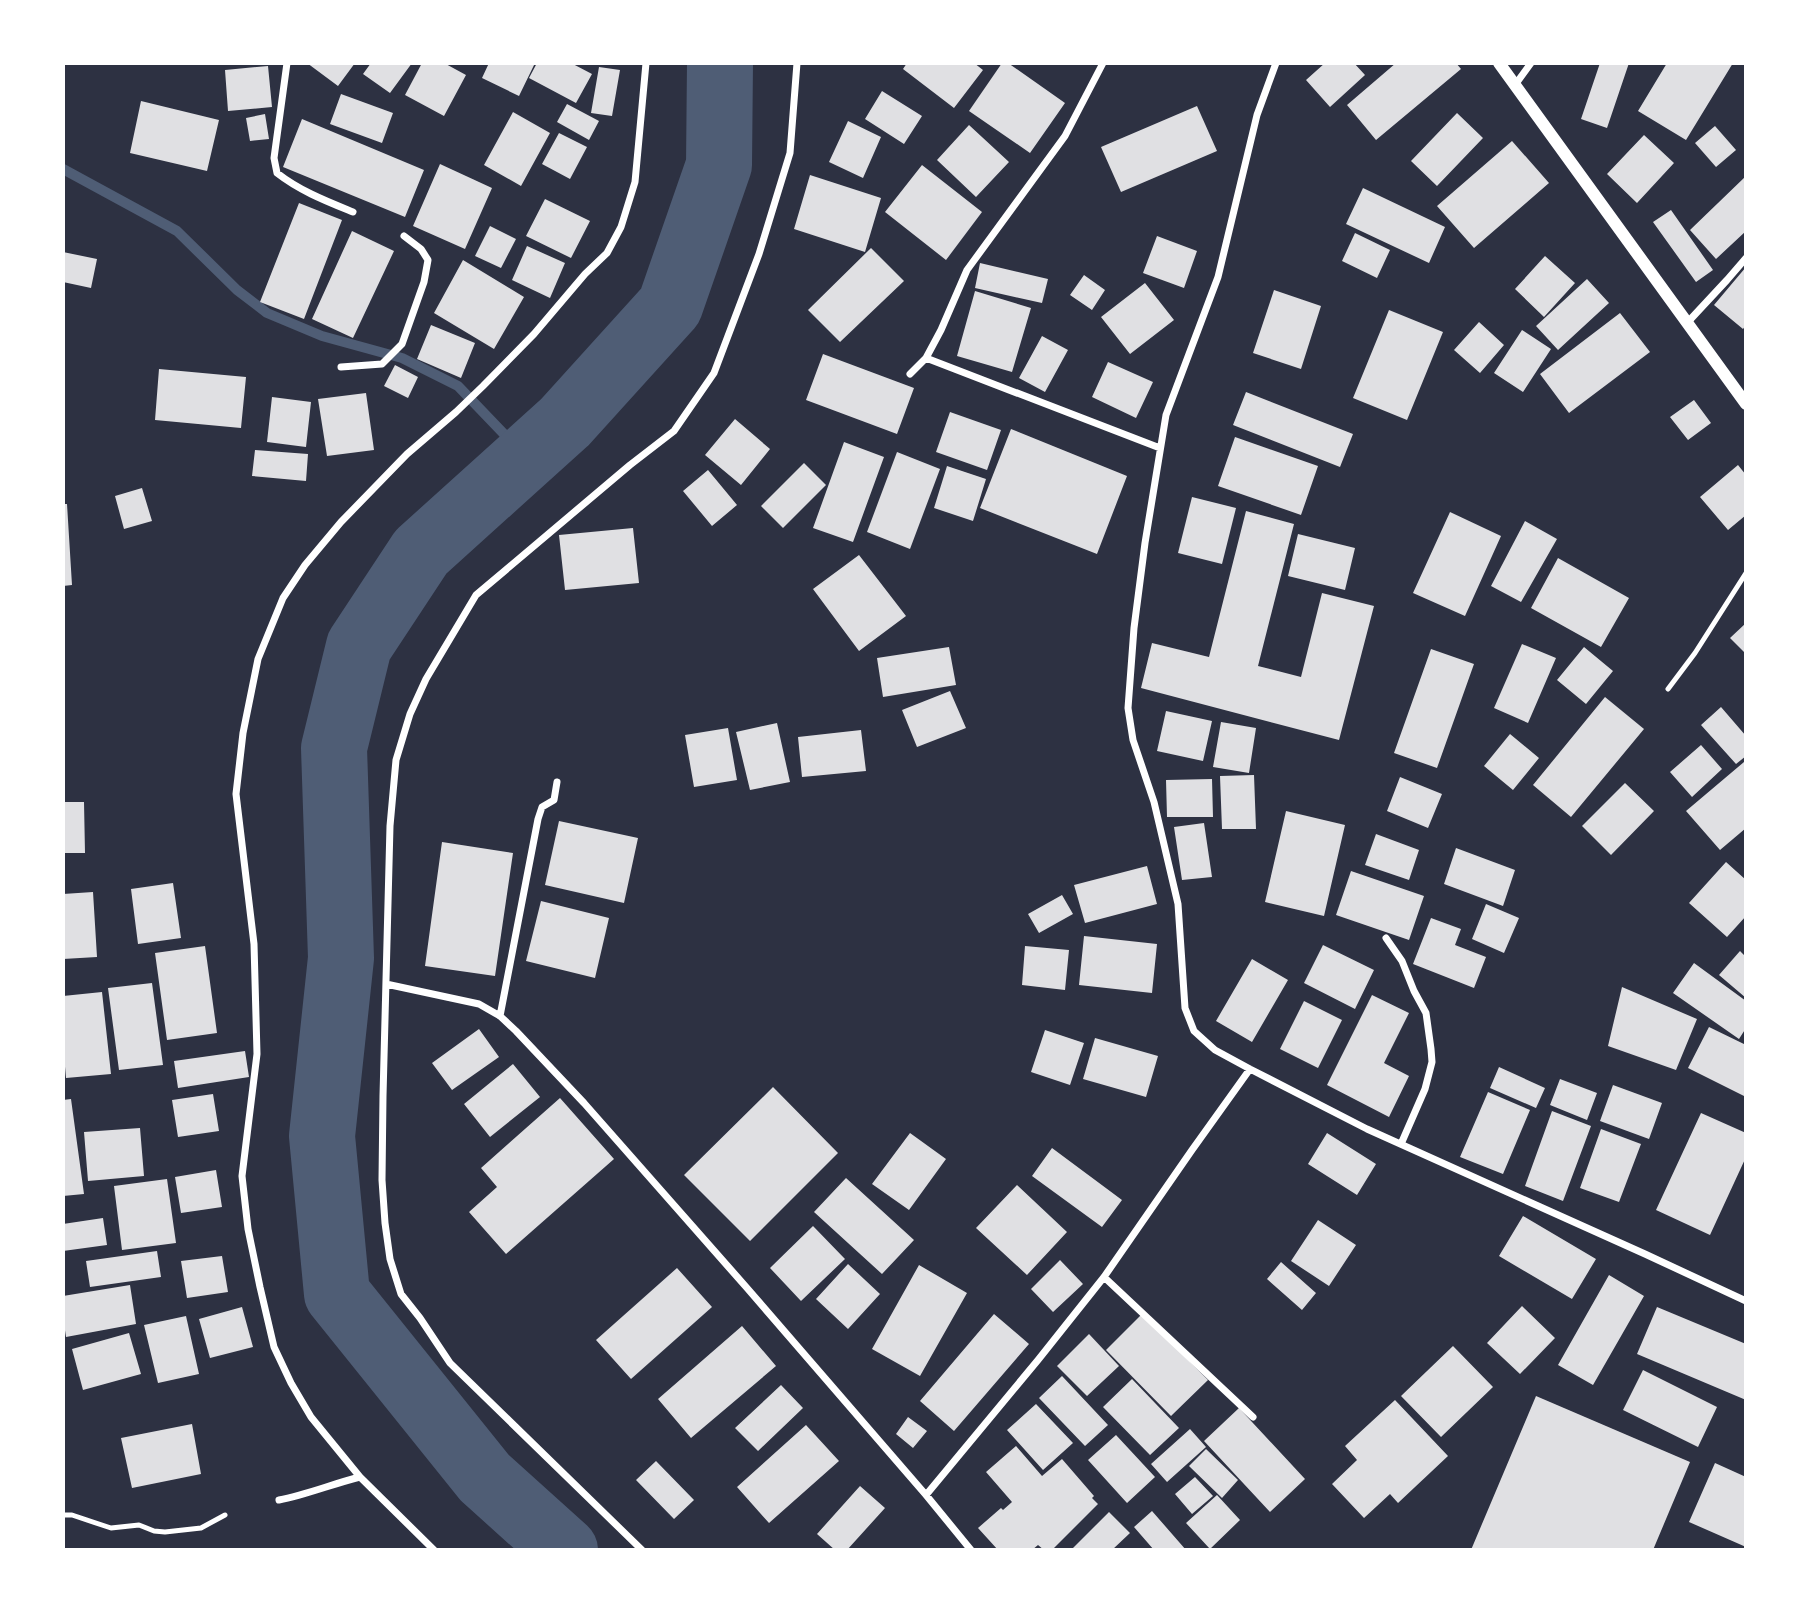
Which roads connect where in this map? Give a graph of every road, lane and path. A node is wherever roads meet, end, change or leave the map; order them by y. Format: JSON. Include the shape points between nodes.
{"nodes":[{"id":1,"x":287,"y":63,"type":"edge"},
{"id":2,"x":646,"y":63,"type":"edge"},
{"id":3,"x":797,"y":63,"type":"edge"},
{"id":4,"x":1103,"y":63,"type":"edge"},
{"id":5,"x":1276,"y":63,"type":"edge"},
{"id":6,"x":1499,"y":63,"type":"edge"},
{"id":7,"x":1531,"y":63,"type":"edge"},
{"id":8,"x":1515,"y":85,"type":"junction"},
{"id":9,"x":353,"y":212,"type":"dead end"},
{"id":10,"x":404,"y":236,"type":"dead end"},
{"id":11,"x":1746,"y":258,"type":"edge"},
{"id":12,"x":1687,"y":323,"type":"junction"},
{"id":13,"x":926,"y":358,"type":"junction"},
{"id":14,"x":341,"y":367,"type":"dead end"},
{"id":15,"x":910,"y":374,"type":"dead end"},
{"id":16,"x":1746,"y":404,"type":"edge"},
{"id":17,"x":1160,"y":448,"type":"junction"},
{"id":18,"x":1746,"y":573,"type":"edge"},
{"id":19,"x":1668,"y":689,"type":"dead end"},
{"id":20,"x":557,"y":782,"type":"dead end"},
{"id":21,"x":1386,"y":938,"type":"dead end"},
{"id":22,"x":386,"y":984,"type":"junction"},
{"id":23,"x":500,"y":1016,"type":"junction"},
{"id":24,"x":1250,"y":1069,"type":"junction"},
{"id":25,"x":1401,"y":1144,"type":"junction"},
{"id":26,"x":1104,"y":1277,"type":"junction"},
{"id":27,"x":1746,"y":1301,"type":"edge"},
{"id":28,"x":1253,"y":1417,"type":"dead end"},
{"id":29,"x":360,"y":1477,"type":"junction"},
{"id":30,"x":926,"y":1495,"type":"junction"},
{"id":31,"x":279,"y":1500,"type":"dead end"},
{"id":32,"x":63,"y":1515,"type":"edge"},
{"id":33,"x":225,"y":1515,"type":"dead end"},
{"id":34,"x":434,"y":1550,"type":"edge"},
{"id":35,"x":642,"y":1550,"type":"edge"},
{"id":36,"x":971,"y":1550,"type":"edge"}],
"edges":[{"from":1,"to":9,"type":"street","via":[[274,158],[277,173]]},
{"from":2,"to":29,"type":"street","via":[[635,182],[607,253],[483,386],[341,522],[305,565],[283,598],[258,659],[243,733],[236,794],[254,944],[257,1054],[242,1176],[248,1229],[274,1347],[311,1417]]},
{"from":3,"to":22,"type":"street","via":[[790,153],[759,254],[714,373],[674,431],[476,595],[426,679],[396,760]]},
{"from":4,"to":13,"type":"street","via":[[1065,136],[967,270]]},
{"from":5,"to":17,"type":"street","via":[[1257,115],[1218,277],[1166,415]]},
{"from":6,"to":8,"type":"street"},
{"from":7,"to":8,"type":"street"},
{"from":8,"to":12,"type":"street"},
{"from":10,"to":14,"type":"street","via":[[428,260],[402,344],[382,364]]},
{"from":11,"to":12,"type":"street"},
{"from":12,"to":16,"type":"street"},
{"from":13,"to":15,"type":"street"},
{"from":13,"to":17,"type":"street"},
{"from":17,"to":24,"type":"street","via":[[1134,628],[1128,708],[1178,904],[1185,1008],[1194,1031],[1215,1050]]},
{"from":18,"to":19,"type":"lane"},
{"from":20,"to":23,"type":"street","via":[[554,800],[542,807],[538,819]]},
{"from":21,"to":25,"type":"street","via":[[1426,1013],[1432,1062]]},
{"from":22,"to":23,"type":"street","via":[[479,1004]]},
{"from":22,"to":35,"type":"street","via":[[384,1223],[401,1294],[450,1363]]},
{"from":23,"to":30,"type":"street","via":[[584,1103]]},
{"from":24,"to":25,"type":"street"},
{"from":24,"to":26,"type":"street"},
{"from":25,"to":27,"type":"street"},
{"from":26,"to":28,"type":"street"},
{"from":26,"to":30,"type":"street"},
{"from":29,"to":31,"type":"street"},
{"from":29,"to":34,"type":"street"},
{"from":30,"to":36,"type":"street"},
{"from":32,"to":33,"type":"lane","via":[[111,1528],[139,1525],[165,1532],[201,1528]]}]}
